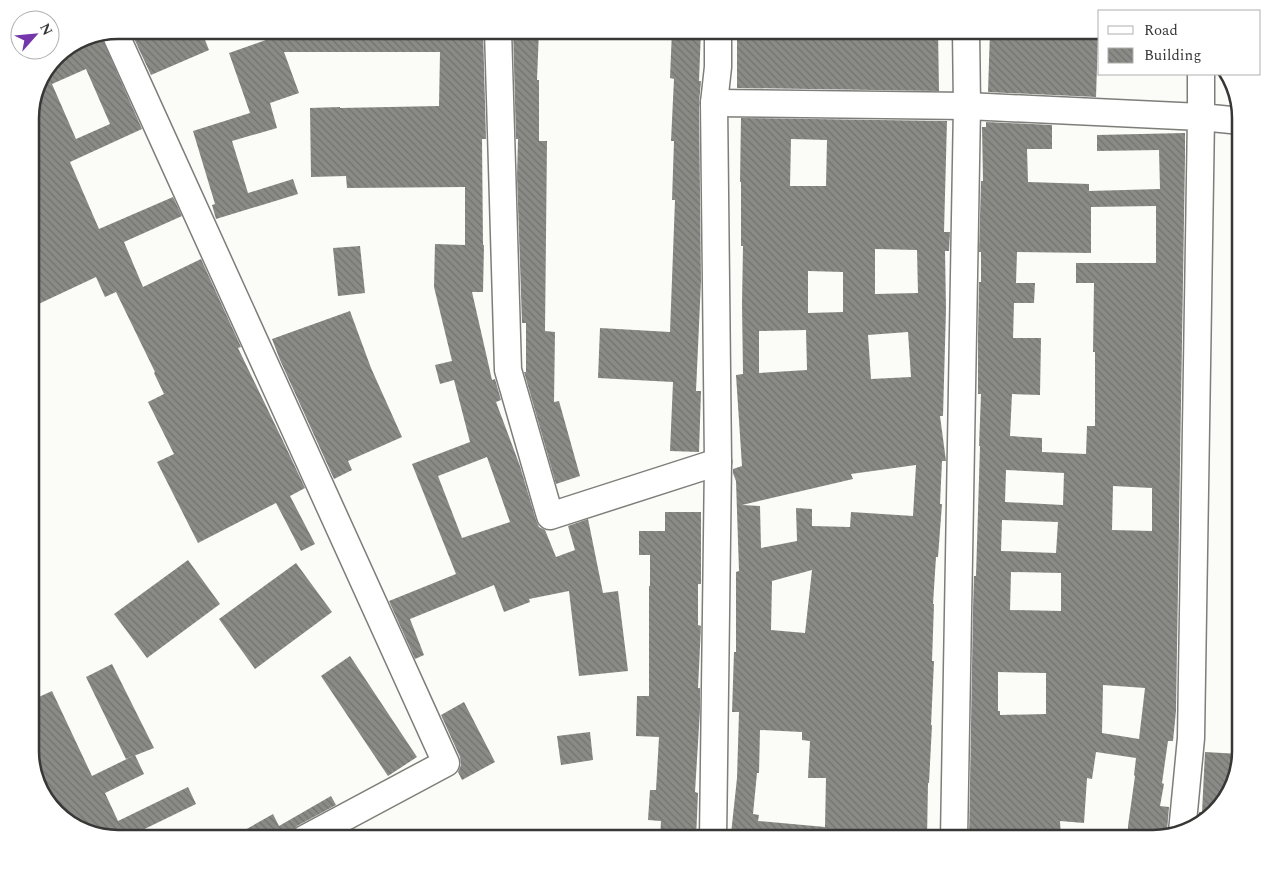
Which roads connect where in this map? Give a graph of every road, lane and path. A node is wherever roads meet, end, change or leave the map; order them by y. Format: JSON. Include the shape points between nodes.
{"nodes":[{"id":1,"x":118,"y":39,"type":"edge"},
{"id":2,"x":498,"y":39,"type":"edge"},
{"id":3,"x":718,"y":39,"type":"edge"},
{"id":4,"x":966,"y":39,"type":"edge"},
{"id":5,"x":1201,"y":75,"type":"edge"},
{"id":6,"x":714,"y":103,"type":"junction"},
{"id":7,"x":967,"y":106,"type":"junction"},
{"id":8,"x":1201,"y":117,"type":"junction"},
{"id":9,"x":1232,"y":119,"type":"edge"},
{"id":10,"x":718,"y":462,"type":"junction"},
{"id":11,"x":1183,"y":824,"type":"edge"},
{"id":12,"x":321,"y":830,"type":"edge"},
{"id":13,"x":713,"y":830,"type":"edge"},
{"id":14,"x":954,"y":830,"type":"edge"}],
"edges":[{"from":1,"to":12,"type":"street","via":[[446,763]]},
{"from":2,"to":10,"type":"street","via":[[508,370],[550,516]]},
{"from":3,"to":6,"type":"street"},
{"from":4,"to":7,"type":"street"},
{"from":5,"to":8,"type":"street"},
{"from":6,"to":7,"type":"street"},
{"from":6,"to":10,"type":"street"},
{"from":7,"to":8,"type":"street"},
{"from":7,"to":14,"type":"street"},
{"from":8,"to":9,"type":"street"},
{"from":8,"to":11,"type":"street","via":[[1191,738]]},
{"from":10,"to":13,"type":"street"}]}
